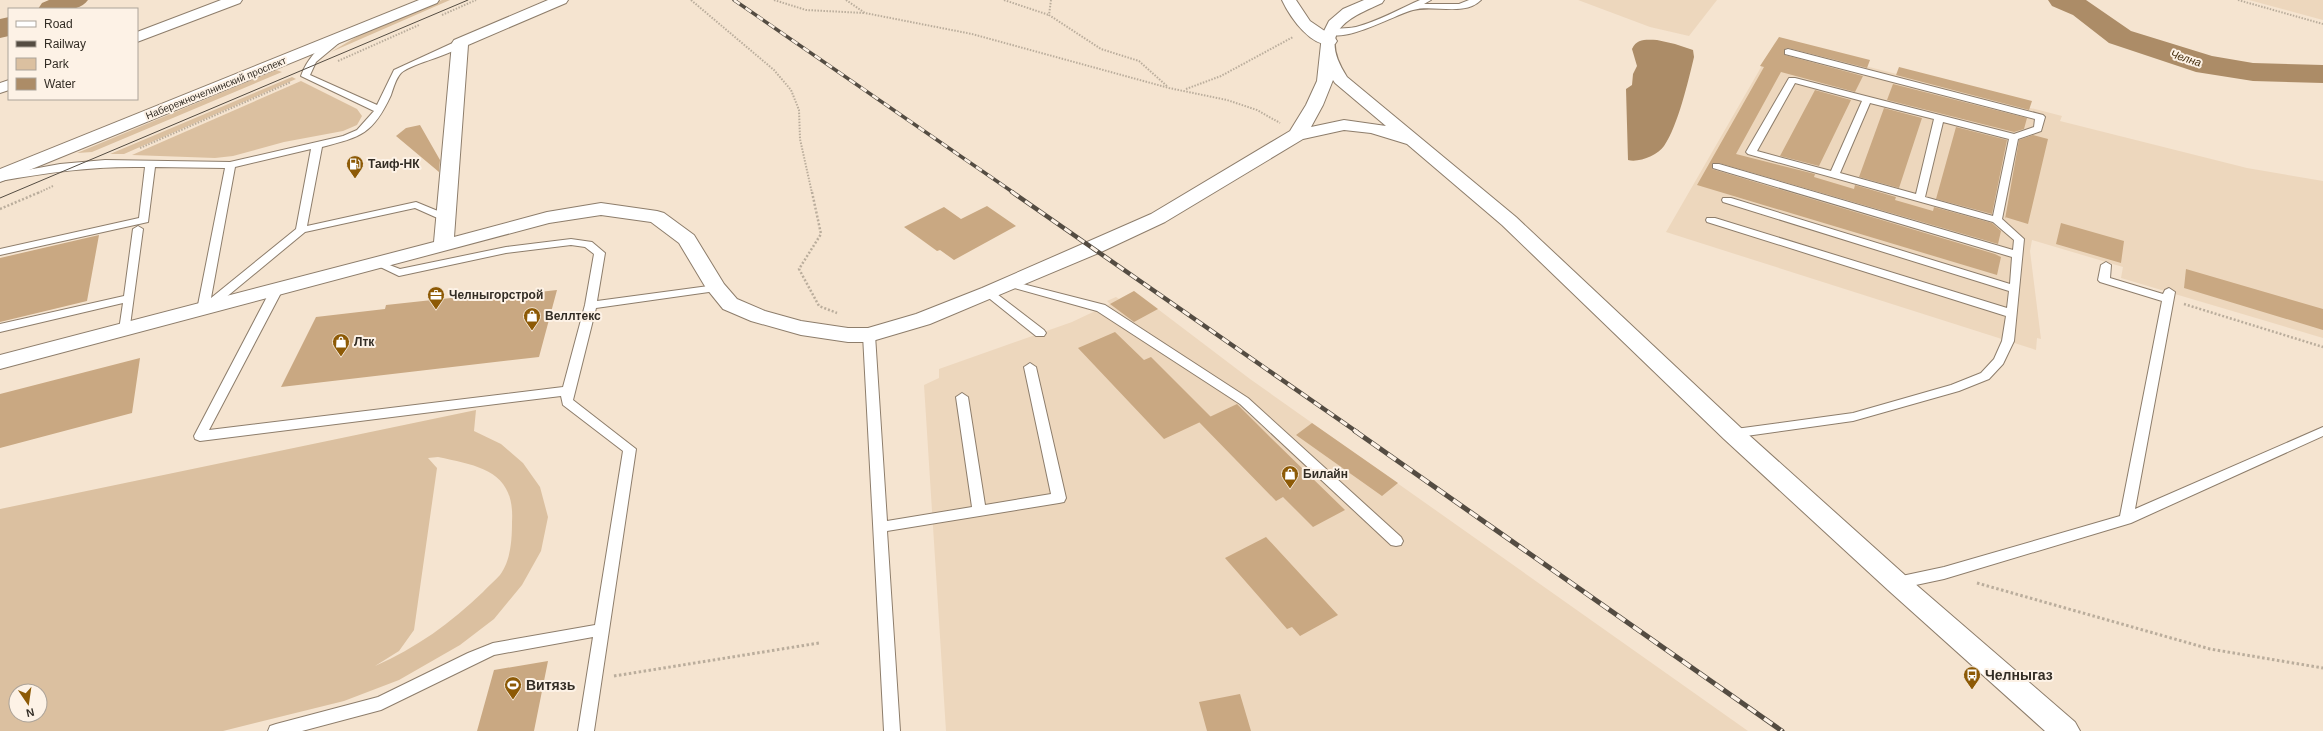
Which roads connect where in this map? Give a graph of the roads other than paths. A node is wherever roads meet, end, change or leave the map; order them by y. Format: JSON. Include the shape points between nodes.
{"nodes":[{"id":1,"x":236,"y":0,"type":"edge"},
{"id":2,"x":407,"y":0,"type":"edge"},
{"id":3,"x":432,"y":0,"type":"edge"},
{"id":4,"x":560,"y":0,"type":"edge"},
{"id":5,"x":1289,"y":0,"type":"edge"},
{"id":6,"x":1377,"y":0,"type":"edge"},
{"id":7,"x":1427,"y":0,"type":"edge"},
{"id":8,"x":1477,"y":0,"type":"edge"},
{"id":9,"x":1409,"y":7,"type":"junction"},
{"id":10,"x":345,"y":35,"type":"junction"},
{"id":11,"x":138,"y":37,"type":"edge"},
{"id":12,"x":1330,"y":37,"type":"junction"},
{"id":13,"x":460,"y":43,"type":"junction"},
{"id":14,"x":1788,"y":52,"type":"dead end"},
{"id":15,"x":1329,"y":61,"type":"junction"},
{"id":16,"x":1868,"y":99,"type":"junction"},
{"id":17,"x":379,"y":110,"type":"junction"},
{"id":18,"x":1939,"y":118,"type":"junction"},
{"id":19,"x":1298,"y":135,"type":"junction"},
{"id":20,"x":2014,"y":137,"type":"junction"},
{"id":21,"x":1411,"y":140,"type":"junction"},
{"id":22,"x":317,"y":145,"type":"junction"},
{"id":23,"x":0,"y":164,"type":"edge"},
{"id":24,"x":150,"y":165,"type":"junction"},
{"id":25,"x":230,"y":165,"type":"junction"},
{"id":26,"x":1716,"y":166,"type":"dead end"},
{"id":27,"x":1834,"y":175,"type":"junction"},
{"id":28,"x":0,"y":177,"type":"edge"},
{"id":29,"x":1920,"y":198,"type":"junction"},
{"id":30,"x":1727,"y":200,"type":"dead end"},
{"id":31,"x":446,"y":218,"type":"junction"},
{"id":32,"x":1711,"y":220,"type":"dead end"},
{"id":33,"x":1997,"y":220,"type":"junction"},
{"id":34,"x":138,"y":229,"type":"dead end"},
{"id":35,"x":301,"y":230,"type":"junction"},
{"id":36,"x":444,"y":246,"type":"junction"},
{"id":37,"x":0,"y":252,"type":"edge"},
{"id":38,"x":2018,"y":255,"type":"junction"},
{"id":39,"x":380,"y":264,"type":"junction"},
{"id":40,"x":2106,"y":265,"type":"dead end"},
{"id":41,"x":1011,"y":284,"type":"junction"},
{"id":42,"x":716,"y":288,"type":"junction"},
{"id":43,"x":2015,"y":289,"type":"junction"},
{"id":44,"x":276,"y":291,"type":"junction"},
{"id":45,"x":989,"y":293,"type":"junction"},
{"id":46,"x":129,"y":298,"type":"junction"},
{"id":47,"x":591,"y":305,"type":"junction"},
{"id":48,"x":203,"y":310,"type":"junction"},
{"id":49,"x":2012,"y":314,"type":"junction"},
{"id":50,"x":0,"y":328,"type":"edge"},
{"id":51,"x":125,"y":330,"type":"junction"},
{"id":52,"x":1040,"y":333,"type":"dead end"},
{"id":53,"x":869,"y":335,"type":"junction"},
{"id":54,"x":0,"y":362,"type":"edge"},
{"id":55,"x":1030,"y":367,"type":"dead end"},
{"id":56,"x":568,"y":391,"type":"junction"},
{"id":57,"x":962,"y":397,"type":"dead end"},
{"id":58,"x":2323,"y":431,"type":"edge"},
{"id":59,"x":1732,"y":433,"type":"junction"},
{"id":60,"x":979,"y":511,"type":"junction"},
{"id":61,"x":2126,"y":519,"type":"junction"},
{"id":62,"x":880,"y":527,"type":"junction"},
{"id":63,"x":1396,"y":541,"type":"dead end"},
{"id":64,"x":1897,"y":583,"type":"junction"},
{"id":65,"x":601,"y":630,"type":"junction"},
{"id":66,"x":276,"y":731,"type":"edge"},
{"id":67,"x":586,"y":731,"type":"edge"},
{"id":68,"x":892,"y":731,"type":"edge"},
{"id":69,"x":2065,"y":731,"type":"edge"}],
"edges":[{"from":1,"to":11,"type":"street"},
{"from":2,"to":23,"type":"street","name":"Набережночелнинский проспект"},
{"from":3,"to":10,"type":"street","name":"Набережночелнинский проспект"},
{"from":4,"to":13,"type":"street"},
{"from":5,"to":12,"type":"street","via":[[1307,29]]},
{"from":6,"to":12,"type":"street","via":[[1345,15],[1335,23]]},
{"from":7,"to":9,"type":"lane"},
{"from":8,"to":9,"type":"lane","via":[[1460,6]]},
{"from":9,"to":12,"type":"lane","via":[[1347,33]]},
{"from":10,"to":17,"type":"lane","via":[[316,56],[307,66],[305,76]]},
{"from":10,"to":28,"type":"street","name":"Набережночелнинский проспект"},
{"from":12,"to":15,"type":"street"},
{"from":13,"to":17,"type":"lane","via":[[397,72]]},
{"from":13,"to":31,"type":"street"},
{"from":14,"to":20,"type":"lane","via":[[2040,117],[2038,129]]},
{"from":15,"to":19,"type":"street","via":[[1322,90]]},
{"from":15,"to":21,"type":"street","via":[[1341,80]]},
{"from":16,"to":18,"type":"lane"},
{"from":16,"to":27,"type":"lane"},
{"from":16,"to":27,"type":"lane","via":[[1792,80],[1751,152]]},
{"from":17,"to":22,"type":"lane","via":[[366,129],[356,135]]},
{"from":18,"to":20,"type":"lane"},
{"from":18,"to":29,"type":"lane"},
{"from":19,"to":21,"type":"street","via":[[1344,125],[1373,128]]},
{"from":19,"to":41,"type":"street","via":[[1158,218]]},
{"from":20,"to":33,"type":"lane"},
{"from":21,"to":59,"type":"street","via":[[1509,221]]},
{"from":22,"to":25,"type":"lane"},
{"from":22,"to":35,"type":"lane"},
{"from":24,"to":25,"type":"lane"},
{"from":24,"to":28,"type":"lane","via":[[105,163]]},
{"from":24,"to":37,"type":"lane","via":[[144,220]]},
{"from":25,"to":48,"type":"lane"},
{"from":26,"to":38,"type":"lane"},
{"from":27,"to":29,"type":"lane"},
{"from":29,"to":33,"type":"lane"},
{"from":30,"to":43,"type":"lane"},
{"from":31,"to":35,"type":"lane","via":[[416,205]]},
{"from":31,"to":36,"type":"street"},
{"from":32,"to":49,"type":"lane"},
{"from":33,"to":38,"type":"lane","via":[[2019,239]]},
{"from":34,"to":46,"type":"lane"},
{"from":35,"to":48,"type":"lane"},
{"from":36,"to":39,"type":"street"},
{"from":36,"to":42,"type":"street","via":[[547,218],[601,209],[657,217],[687,239]]},
{"from":38,"to":43,"type":"lane"},
{"from":39,"to":44,"type":"street"},
{"from":39,"to":47,"type":"lane","via":[[399,272],[506,250],[571,242],[588,244],[600,253]]},
{"from":40,"to":61,"type":"lane","via":[[2104,280],[2169,296]]},
{"from":41,"to":45,"type":"street"},
{"from":41,"to":63,"type":"lane","via":[[1101,308],[1244,400]]},
{"from":42,"to":47,"type":"lane"},
{"from":42,"to":53,"type":"street","via":[[730,304],[758,316],[801,328],[848,336]]},
{"from":43,"to":49,"type":"lane"},
{"from":44,"to":48,"type":"street"},
{"from":44,"to":56,"type":"lane","via":[[200,436]]},
{"from":45,"to":52,"type":"lane"},
{"from":45,"to":53,"type":"street","via":[[923,319]]},
{"from":46,"to":50,"type":"lane"},
{"from":46,"to":51,"type":"lane"},
{"from":47,"to":56,"type":"lane"},
{"from":48,"to":51,"type":"street"},
{"from":49,"to":59,"type":"lane","via":[[2008,341],[1999,361],[1985,376],[1955,388],[1853,417]]},
{"from":51,"to":54,"type":"street"},
{"from":53,"to":62,"type":"lane"},
{"from":55,"to":60,"type":"lane","via":[[1059,498]]},
{"from":56,"to":65,"type":"lane","via":[[568,402],[630,449]]},
{"from":57,"to":60,"type":"lane"},
{"from":58,"to":61,"type":"lane"},
{"from":59,"to":64,"type":"street"},
{"from":60,"to":62,"type":"lane"},
{"from":61,"to":64,"type":"lane","via":[[1944,573]]},
{"from":62,"to":68,"type":"lane"},
{"from":64,"to":69,"type":"street"},
{"from":65,"to":66,"type":"lane","via":[[492,649],[381,703]]},
{"from":65,"to":67,"type":"lane"}]}
